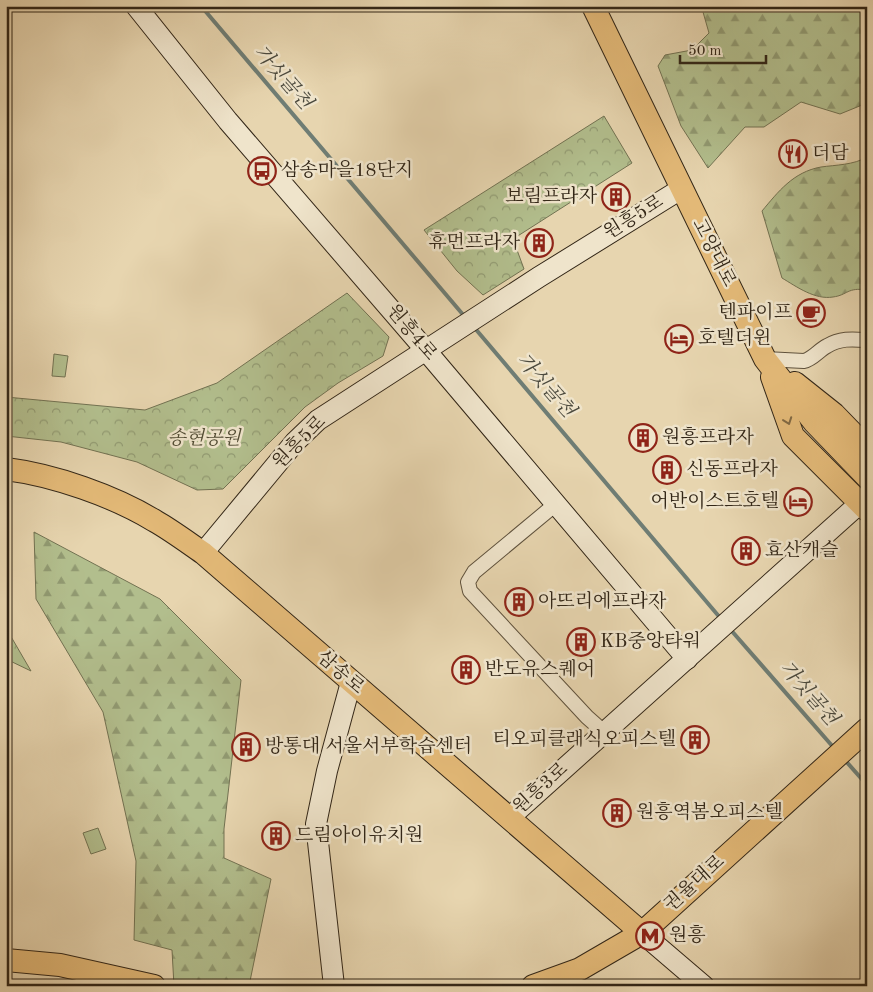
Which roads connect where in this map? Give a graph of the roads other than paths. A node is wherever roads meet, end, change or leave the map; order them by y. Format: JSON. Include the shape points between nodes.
{"nodes":[{"id":1,"x":136,"y":6,"type":"edge"},
{"id":2,"x":593,"y":6,"type":"edge"},
{"id":3,"x":681,"y":189,"type":"junction"},
{"id":4,"x":867,"y":340,"type":"edge"},
{"id":5,"x":426,"y":350,"type":"junction"},
{"id":6,"x":765,"y":359,"type":"junction"},
{"id":7,"x":867,"y":448,"type":"edge"},
{"id":8,"x":6,"y":470,"type":"edge"},
{"id":9,"x":867,"y":477,"type":"edge"},
{"id":10,"x":557,"y":503,"type":"junction"},
{"id":11,"x":863,"y":507,"type":"edge"},
{"id":12,"x":203,"y":553,"type":"junction"},
{"id":13,"x":687,"y":659,"type":"junction"},
{"id":14,"x":351,"y":682,"type":"junction"},
{"id":15,"x":605,"y":733,"type":"junction"},
{"id":16,"x":859,"y":735,"type":"edge"},
{"id":17,"x":509,"y":818,"type":"junction"},
{"id":18,"x":642,"y":933,"type":"junction"},
{"id":19,"x":6,"y":960,"type":"edge"},
{"id":20,"x":154,"y":986,"type":"edge"},
{"id":21,"x":334,"y":986,"type":"edge"},
{"id":22,"x":533,"y":986,"type":"edge"},
{"id":23,"x":704,"y":986,"type":"edge"}],
"edges":[{"from":1,"to":5,"type":"street","name":"원흥4로","via":[[228,121]]},
{"from":2,"to":3,"type":"main road","name":"고양대로"},
{"from":3,"to":5,"type":"street","name":"원흥5로"},
{"from":3,"to":6,"type":"main road","name":"고양대로"},
{"from":4,"to":6,"type":"street","via":[[844,339],[804,361]]},
{"from":5,"to":10,"type":"street","name":"원흥4로"},
{"from":5,"to":12,"type":"street","name":"원흥5로","via":[[318,420],[295,442]]},
{"from":6,"to":7,"type":"main road","via":[[834,414]]},
{"from":6,"to":9,"type":"main road","name":"고양대로","via":[[814,422]]},
{"from":6,"to":11,"type":"main road","one_way":true,"via":[[793,436]]},
{"from":8,"to":12,"type":"main road","name":"삼송로","via":[[24,471],[117,502],[154,520]]},
{"from":10,"to":13,"type":"street","name":"원흥4로"},
{"from":10,"to":15,"type":"street","via":[[474,572],[468,582],[470,591]]},
{"from":11,"to":13,"type":"street","name":"원흥3로"},
{"from":12,"to":14,"type":"main road","name":"삼송로"},
{"from":13,"to":15,"type":"street","name":"원흥3로"},
{"from":14,"to":17,"type":"main road","name":"삼송로"},
{"from":14,"to":21,"type":"street","via":[[316,824]]},
{"from":15,"to":17,"type":"street","name":"원흥3로"},
{"from":16,"to":18,"type":"main road","name":"권율대로"},
{"from":17,"to":18,"type":"main road","name":"삼송로"},
{"from":18,"to":22,"type":"main road","name":"권율대로","via":[[580,969]]},
{"from":18,"to":23,"type":"street"},
{"from":19,"to":20,"type":"main road","via":[[60,965]]}]}
